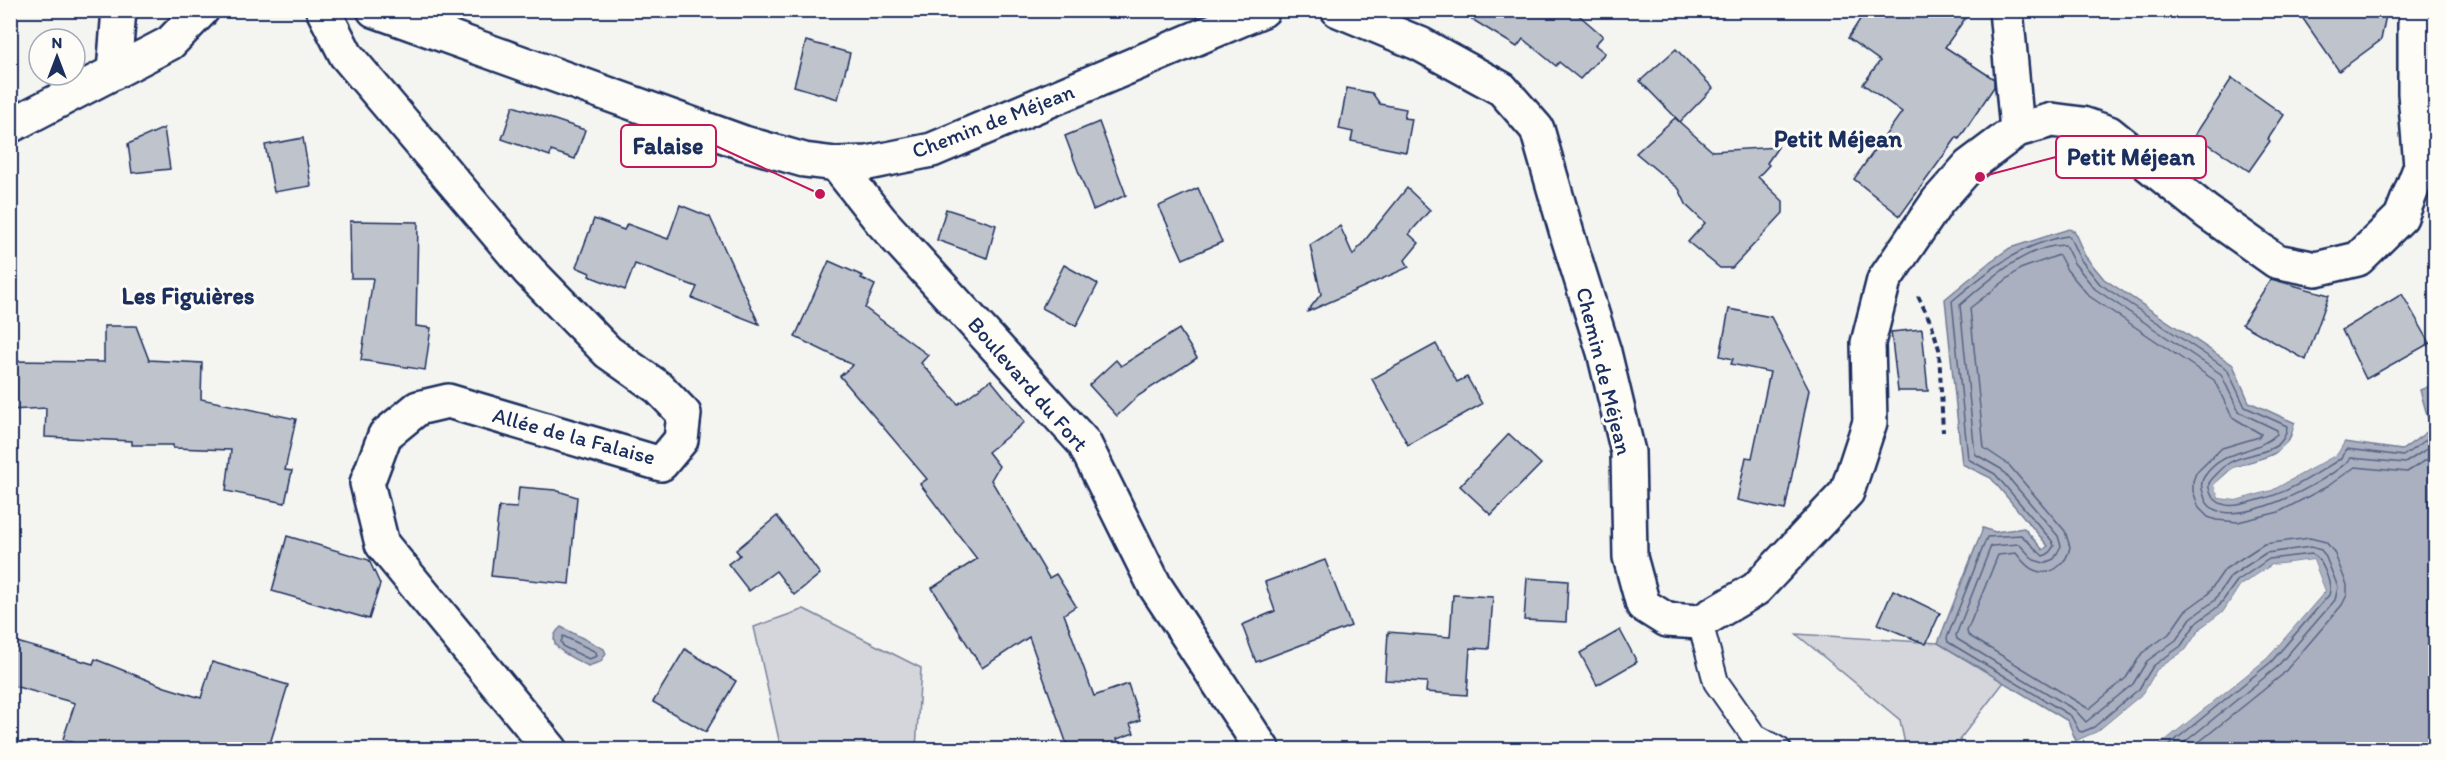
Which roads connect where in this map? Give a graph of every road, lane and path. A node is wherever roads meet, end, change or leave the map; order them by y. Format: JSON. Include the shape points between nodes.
{"nodes":[{"id":1,"x":119,"y":10,"type":"edge"},
{"id":2,"x":202,"y":10,"type":"edge"},
{"id":3,"x":323,"y":10,"type":"edge"},
{"id":4,"x":374,"y":10,"type":"edge"},
{"id":5,"x":1263,"y":10,"type":"edge"},
{"id":6,"x":1338,"y":10,"type":"edge"},
{"id":7,"x":2006,"y":10,"type":"edge"},
{"id":8,"x":2421,"y":10,"type":"edge"},
{"id":9,"x":114,"y":71,"type":"junction"},
{"id":10,"x":10,"y":126,"type":"edge"},
{"id":11,"x":2017,"y":130,"type":"junction"},
{"id":12,"x":836,"y":164,"type":"junction"},
{"id":13,"x":1899,"y":258,"type":"junction"},
{"id":14,"x":1943,"y":432,"type":"dead end"},
{"id":15,"x":1700,"y":622,"type":"junction"},
{"id":16,"x":551,"y":750,"type":"edge"},
{"id":17,"x":1263,"y":750,"type":"edge"},
{"id":18,"x":1779,"y":750,"type":"edge"}],
"edges":[{"from":1,"to":9,"type":"street"},
{"from":2,"to":9,"type":"street","via":[[170,43]]},
{"from":3,"to":16,"type":"street","name":"Allée de la Falaise","via":[[346,55],[528,271],[608,352],[659,388],[684,414],[681,440],[661,464],[448,400],[418,408],[385,435],[368,483],[382,544]]},
{"from":4,"to":12,"type":"street","name":"Chemin de Méjean","via":[[744,143],[804,160]]},
{"from":5,"to":12,"type":"street","name":"Chemin de Méjean","via":[[932,150],[868,163]]},
{"from":6,"to":15,"type":"street","name":"Chemin de Méjean","via":[[1420,44],[1502,89],[1537,129],[1604,352],[1628,452],[1630,557],[1643,605],[1667,620]]},
{"from":7,"to":11,"type":"street"},
{"from":8,"to":11,"type":"street","via":[[2415,23],[2415,93],[2421,166],[2401,217],[2358,259],[2316,269],[2276,261],[2207,212],[2109,133],[2082,123],[2052,120]]},
{"from":9,"to":10,"type":"street"},
{"from":11,"to":13,"type":"street","via":[[1969,165],[1938,201]]},
{"from":12,"to":17,"type":"street","name":"Boulevard du Fort","via":[[881,221],[1084,443],[1155,586]]},
{"from":13,"to":14,"type":"path","via":[[1932,325],[1939,349]]},
{"from":13,"to":15,"type":"street","via":[[1884,280],[1868,344],[1870,422],[1847,492],[1756,589]]},
{"from":15,"to":18,"type":"lane","via":[[1716,682],[1754,736]]}]}
